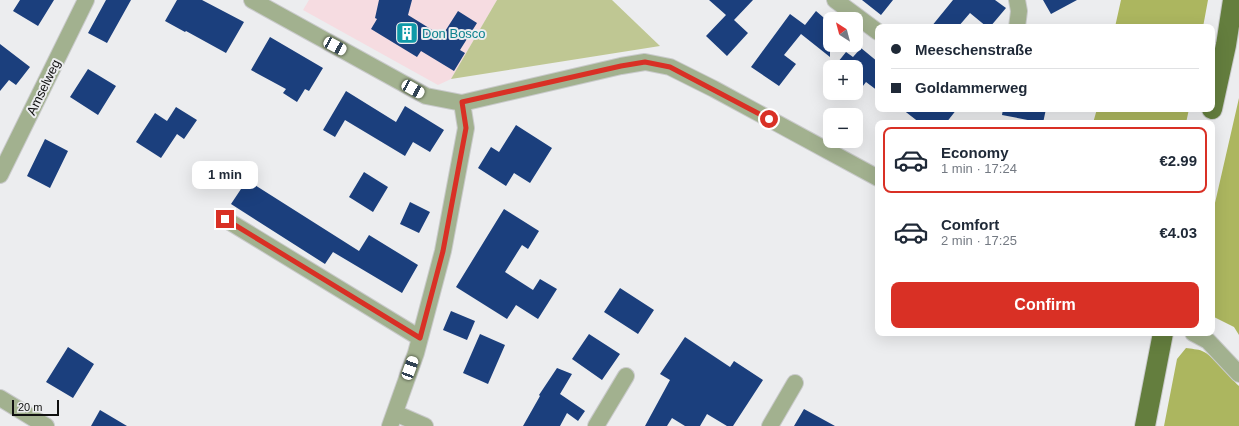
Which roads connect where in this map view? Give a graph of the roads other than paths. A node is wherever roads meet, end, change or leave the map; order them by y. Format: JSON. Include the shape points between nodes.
{"nodes":[{"id":1,"x":86,"y":0,"type":"edge"},
{"id":2,"x":252,"y":0,"type":"edge"},
{"id":3,"x":835,"y":0,"type":"edge"},
{"id":4,"x":1017,"y":0,"type":"edge"},
{"id":5,"x":1233,"y":0,"type":"edge"},
{"id":6,"x":1017,"y":24,"type":"edge"},
{"id":7,"x":875,"y":30,"type":"edge"},
{"id":8,"x":1215,"y":96,"type":"edge"},
{"id":9,"x":462,"y":102,"type":"junction"},
{"id":10,"x":0,"y":175,"type":"edge"},
{"id":11,"x":875,"y":176,"type":"edge"},
{"id":12,"x":225,"y":219,"type":"dead end"},
{"id":13,"x":1162,"y":336,"type":"edge"},
{"id":14,"x":1199,"y":336,"type":"edge"},
{"id":15,"x":420,"y":338,"type":"junction"},
{"id":16,"x":1239,"y":374,"type":"edge"},
{"id":17,"x":626,"y":376,"type":"dead end"},
{"id":18,"x":795,"y":383,"type":"dead end"},
{"id":19,"x":0,"y":398,"type":"edge"},
{"id":20,"x":392,"y":419,"type":"edge"},
{"id":21,"x":46,"y":426,"type":"edge"},
{"id":22,"x":425,"y":426,"type":"edge"},
{"id":23,"x":596,"y":426,"type":"edge"},
{"id":24,"x":770,"y":426,"type":"edge"},
{"id":25,"x":1145,"y":426,"type":"edge"}],
"edges":[{"from":1,"to":10,"type":"street","name":"Amselweg"},
{"from":2,"to":9,"type":"street","via":[[426,96]]},
{"from":3,"to":7,"type":"street"},
{"from":4,"to":6,"type":"street"},
{"from":5,"to":8,"type":"main road"},
{"from":9,"to":11,"type":"street","via":[[645,62],[670,67]]},
{"from":9,"to":15,"type":"street","via":[[466,128],[443,251]]},
{"from":12,"to":15,"type":"street"},
{"from":13,"to":25,"type":"main road"},
{"from":14,"to":16,"type":"street","via":[[1208,341]]},
{"from":15,"to":20,"type":"street"},
{"from":17,"to":23,"type":"street"},
{"from":18,"to":24,"type":"street"},
{"from":19,"to":21,"type":"street"},
{"from":20,"to":22,"type":"street"}]}
